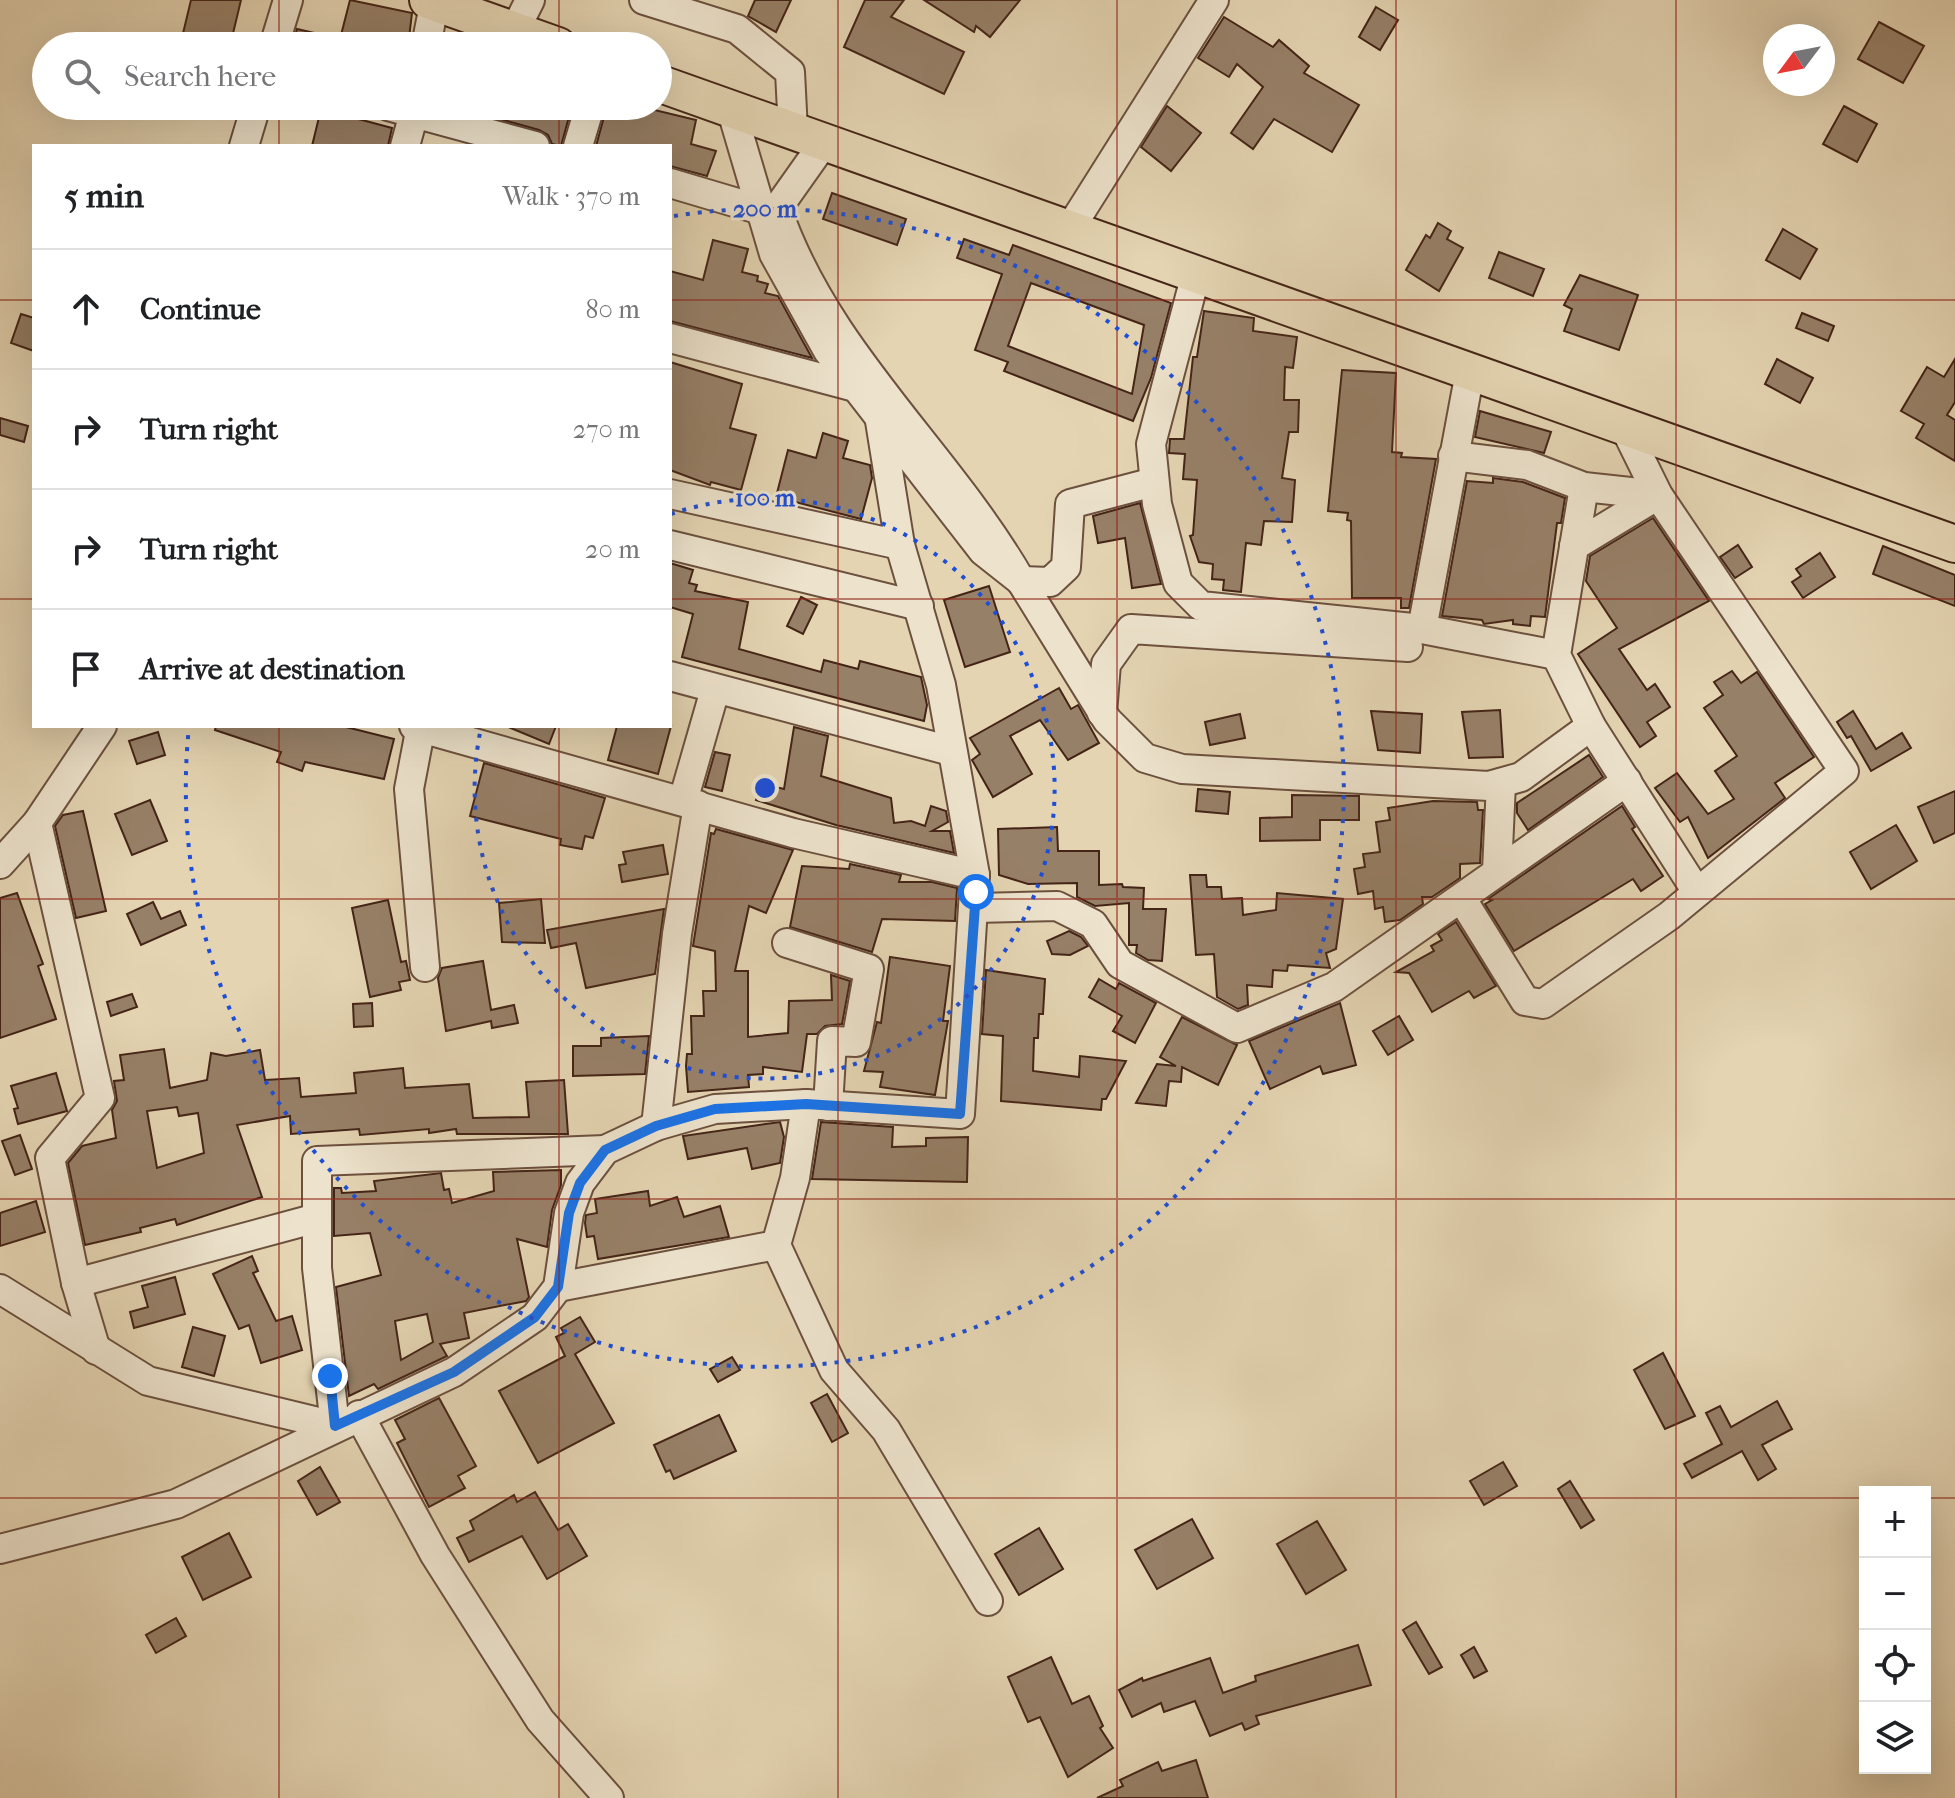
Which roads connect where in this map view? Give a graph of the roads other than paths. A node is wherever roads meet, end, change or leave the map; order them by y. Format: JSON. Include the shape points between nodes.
{"nodes":[{"id":1,"x":288,"y":0,"type":"edge"},
{"id":2,"x":644,"y":0,"type":"edge"},
{"id":3,"x":1214,"y":0,"type":"edge"},
{"id":4,"x":432,"y":1,"type":"edge"},
{"id":5,"x":522,"y":15,"type":"edge"},
{"id":6,"x":278,"y":32,"type":"edge"},
{"id":7,"x":428,"y":32,"type":"edge"},
{"id":8,"x":542,"y":32,"type":"edge"},
{"id":9,"x":672,"y":88,"type":"edge"},
{"id":10,"x":731,"y":108,"type":"junction"},
{"id":11,"x":252,"y":120,"type":"edge"},
{"id":12,"x":406,"y":120,"type":"edge"},
{"id":13,"x":447,"y":120,"type":"edge"},
{"id":14,"x":586,"y":120,"type":"edge"},
{"id":15,"x":808,"y":137,"type":"junction"},
{"id":16,"x":245,"y":144,"type":"edge"},
{"id":17,"x":405,"y":144,"type":"edge"},
{"id":18,"x":528,"y":144,"type":"edge"},
{"id":19,"x":579,"y":144,"type":"edge"},
{"id":20,"x":672,"y":184,"type":"edge"},
{"id":21,"x":769,"y":209,"type":"junction"},
{"id":22,"x":1069,"y":230,"type":"junction"},
{"id":23,"x":1196,"y":274,"type":"junction"},
{"id":24,"x":672,"y":339,"type":"edge"},
{"id":25,"x":1470,"y":372,"type":"junction"},
{"id":26,"x":855,"y":387,"type":"junction"},
{"id":27,"x":879,"y":415,"type":"junction"},
{"id":28,"x":1624,"y":426,"type":"junction"},
{"id":29,"x":1453,"y":456,"type":"junction"},
{"id":30,"x":1154,"y":482,"type":"junction"},
{"id":31,"x":1584,"y":487,"type":"junction"},
{"id":32,"x":672,"y":494,"type":"edge"},
{"id":33,"x":1658,"y":495,"type":"junction"},
{"id":34,"x":1955,"y":544,"type":"edge"},
{"id":35,"x":672,"y":545,"type":"edge"},
{"id":36,"x":900,"y":545,"type":"junction"},
{"id":37,"x":1574,"y":546,"type":"junction"},
{"id":38,"x":1021,"y":581,"type":"junction"},
{"id":39,"x":919,"y":606,"type":"junction"},
{"id":40,"x":1415,"y":638,"type":"junction"},
{"id":41,"x":1556,"y":655,"type":"junction"},
{"id":42,"x":672,"y":677,"type":"edge"},
{"id":43,"x":715,"y":690,"type":"junction"},
{"id":44,"x":1102,"y":713,"type":"junction"},
{"id":45,"x":1591,"y":726,"type":"junction"},
{"id":46,"x":101,"y":728,"type":"edge"},
{"id":47,"x":418,"y":728,"type":"edge"},
{"id":48,"x":422,"y":728,"type":"edge"},
{"id":49,"x":951,"y":751,"type":"junction"},
{"id":50,"x":1627,"y":781,"type":"junction"},
{"id":51,"x":1501,"y":783,"type":"junction"},
{"id":52,"x":691,"y":803,"type":"junction"},
{"id":53,"x":37,"y":823,"type":"junction"},
{"id":54,"x":0,"y":864,"type":"edge"},
{"id":55,"x":1497,"y":871,"type":"junction"},
{"id":56,"x":975,"y":875,"type":"junction"},
{"id":57,"x":1697,"y":892,"type":"junction"},
{"id":58,"x":1462,"y":899,"type":"junction"},
{"id":59,"x":975,"y":908,"type":"junction"},
{"id":60,"x":787,"y":943,"type":"dead end"},
{"id":61,"x":425,"y":967,"type":"dead end"},
{"id":62,"x":817,"y":1105,"type":"junction"},
{"id":63,"x":656,"y":1126,"type":"junction"},
{"id":64,"x":605,"y":1150,"type":"junction"},
{"id":65,"x":317,"y":1218,"type":"junction"},
{"id":66,"x":776,"y":1245,"type":"junction"},
{"id":67,"x":76,"y":1283,"type":"junction"},
{"id":68,"x":558,"y":1287,"type":"junction"},
{"id":69,"x":0,"y":1289,"type":"edge"},
{"id":70,"x":96,"y":1350,"type":"junction"},
{"id":71,"x":347,"y":1420,"type":"junction"},
{"id":72,"x":0,"y":1549,"type":"edge"},
{"id":73,"x":988,"y":1601,"type":"dead end"},
{"id":74,"x":609,"y":1798,"type":"edge"}],
"edges":[{"from":1,"to":6,"type":"street"},
{"from":2,"to":15,"type":"street","via":[[737,29],[790,72]]},
{"from":3,"to":22,"type":"street"},
{"from":4,"to":5,"type":"main road"},
{"from":4,"to":7,"type":"street"},
{"from":5,"to":8,"type":"main road"},
{"from":9,"to":10,"type":"main road"},
{"from":10,"to":15,"type":"main road"},
{"from":10,"to":21,"type":"street"},
{"from":11,"to":16,"type":"street"},
{"from":12,"to":17,"type":"street"},
{"from":13,"to":18,"type":"street"},
{"from":14,"to":19,"type":"street"},
{"from":15,"to":21,"type":"street"},
{"from":15,"to":22,"type":"main road"},
{"from":20,"to":21,"type":"street"},
{"from":21,"to":26,"type":"street","via":[[774,254],[828,351]]},
{"from":21,"to":38,"type":"street","via":[[827,316],[995,535]]},
{"from":22,"to":23,"type":"main road"},
{"from":23,"to":25,"type":"main road"},
{"from":23,"to":30,"type":"street","via":[[1151,444]]},
{"from":24,"to":26,"type":"street"},
{"from":25,"to":28,"type":"main road"},
{"from":25,"to":29,"type":"street"},
{"from":26,"to":27,"type":"street"},
{"from":27,"to":36,"type":"street"},
{"from":27,"to":38,"type":"street","via":[[983,551]]},
{"from":28,"to":33,"type":"street"},
{"from":28,"to":34,"type":"main road"},
{"from":29,"to":31,"type":"street","via":[[1527,465]]},
{"from":29,"to":40,"type":"street"},
{"from":30,"to":38,"type":"street","via":[[1070,504],[1066,567],[1050,582]]},
{"from":30,"to":40,"type":"street","via":[[1178,583],[1201,606]]},
{"from":31,"to":33,"type":"street"},
{"from":31,"to":37,"type":"street"},
{"from":32,"to":36,"type":"street"},
{"from":33,"to":37,"type":"street"},
{"from":33,"to":57,"type":"street","via":[[1844,771]]},
{"from":35,"to":39,"type":"street"},
{"from":36,"to":39,"type":"street"},
{"from":37,"to":41,"type":"street"},
{"from":38,"to":44,"type":"street"},
{"from":39,"to":49,"type":"street","via":[[941,685]]},
{"from":40,"to":41,"type":"street"},
{"from":40,"to":44,"type":"street","via":[[1131,629],[1106,664]]},
{"from":41,"to":45,"type":"street"},
{"from":42,"to":43,"type":"street"},
{"from":43,"to":49,"type":"street"},
{"from":43,"to":52,"type":"street"},
{"from":44,"to":51,"type":"street","via":[[1145,758],[1182,769]]},
{"from":45,"to":50,"type":"street"},
{"from":45,"to":51,"type":"street","via":[[1521,777]]},
{"from":46,"to":53,"type":"street"},
{"from":47,"to":61,"type":"street","via":[[409,789]]},
{"from":48,"to":52,"type":"street"},
{"from":49,"to":56,"type":"street"},
{"from":50,"to":55,"type":"street"},
{"from":50,"to":57,"type":"street"},
{"from":51,"to":55,"type":"street"},
{"from":52,"to":56,"type":"street","via":[[793,833]]},
{"from":52,"to":63,"type":"street"},
{"from":53,"to":54,"type":"street"},
{"from":53,"to":67,"type":"street","via":[[100,1098],[50,1158]]},
{"from":55,"to":58,"type":"street"},
{"from":56,"to":59,"type":"street"},
{"from":57,"to":58,"type":"street","via":[[1543,1004],[1525,1001]]},
{"from":58,"to":59,"type":"street","via":[[1334,987],[1237,1028],[1120,964],[1093,924],[1057,906]]},
{"from":59,"to":62,"type":"street","via":[[960,1114]]},
{"from":60,"to":62,"type":"street","via":[[869,969],[856,1042],[832,1041]]},
{"from":62,"to":63,"type":"street","via":[[715,1109]]},
{"from":62,"to":66,"type":"street"},
{"from":63,"to":64,"type":"street"},
{"from":64,"to":65,"type":"street","via":[[317,1161]]},
{"from":64,"to":68,"type":"street","via":[[580,1183],[569,1213]]},
{"from":65,"to":67,"type":"street"},
{"from":65,"to":71,"type":"street","via":[[317,1268]]},
{"from":66,"to":68,"type":"street"},
{"from":66,"to":73,"type":"street","via":[[834,1370],[886,1430]]},
{"from":67,"to":70,"type":"street"},
{"from":68,"to":71,"type":"street","via":[[535,1317],[454,1372]]},
{"from":69,"to":70,"type":"street"},
{"from":70,"to":71,"type":"street","via":[[148,1381]]},
{"from":71,"to":72,"type":"street","via":[[176,1504]]},
{"from":71,"to":74,"type":"street","via":[[540,1720]]}]}
